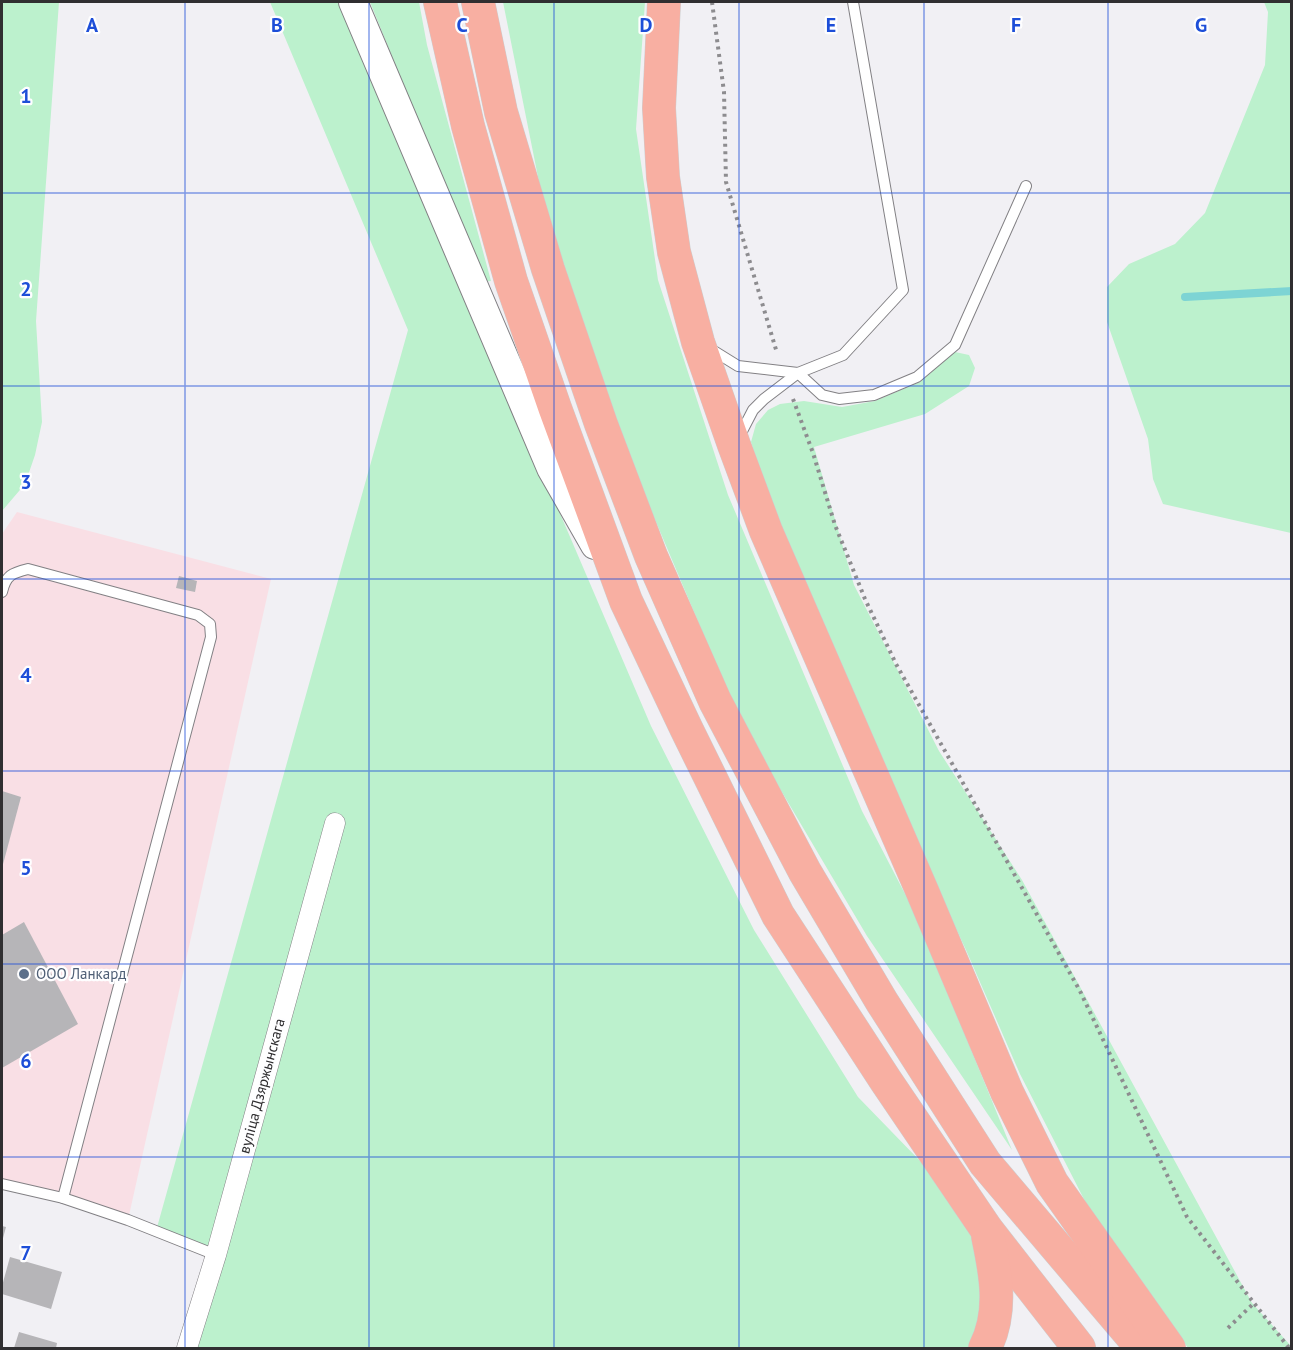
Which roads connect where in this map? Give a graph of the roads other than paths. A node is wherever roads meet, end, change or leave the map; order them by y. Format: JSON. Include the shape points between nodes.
{"nodes":[{"id":1,"x":353,"y":2,"type":"edge"},
{"id":2,"x":440,"y":2,"type":"edge"},
{"id":3,"x":478,"y":2,"type":"edge"},
{"id":4,"x":664,"y":2,"type":"edge"},
{"id":5,"x":853,"y":2,"type":"edge"},
{"id":6,"x":1026,"y":186,"type":"dead end"},
{"id":7,"x":698,"y":342,"type":"junction"},
{"id":8,"x":798,"y":373,"type":"junction"},
{"id":9,"x":734,"y":445,"type":"junction"},
{"id":10,"x":2,"y":592,"type":"edge"},
{"id":11,"x":626,"y":601,"type":"junction"},
{"id":12,"x":335,"y":824,"type":"dead end"},
{"id":13,"x":2,"y":1184,"type":"edge"},
{"id":14,"x":63,"y":1198,"type":"junction"},
{"id":15,"x":987,"y":1230,"type":"junction"},
{"id":16,"x":216,"y":1255,"type":"junction"},
{"id":17,"x":187,"y":1348,"type":"edge"},
{"id":18,"x":985,"y":1348,"type":"edge"},
{"id":19,"x":1079,"y":1348,"type":"edge"},
{"id":20,"x":1142,"y":1348,"type":"edge"},
{"id":21,"x":1168,"y":1348,"type":"edge"}],
"edges":[{"from":1,"to":11,"type":"main road","via":[[551,468]]},
{"from":2,"to":11,"type":"highway","via":[[468,126],[511,281]]},
{"from":3,"to":20,"type":"highway","via":[[501,112],[551,280],[651,556],[715,701],[805,872],[985,1163]]},
{"from":4,"to":7,"type":"highway","via":[[659,108],[663,177],[674,252]]},
{"from":5,"to":8,"type":"lane","via":[[903,290],[843,355]]},
{"from":6,"to":8,"type":"lane","via":[[955,345],[916,377],[874,395],[839,399],[822,395]]},
{"from":7,"to":8,"type":"lane","via":[[738,366]]},
{"from":7,"to":9,"type":"highway"},
{"from":8,"to":9,"type":"lane","via":[[753,410]]},
{"from":9,"to":21,"type":"highway","via":[[771,542],[1007,1092],[1052,1183]]},
{"from":10,"to":14,"type":"lane","via":[[12,573],[28,569],[198,615],[210,624],[208,649]]},
{"from":11,"to":15,"type":"highway","via":[[778,915]]},
{"from":12,"to":16,"type":"street","name":"вуліца Дзяржынскага"},
{"from":13,"to":14,"type":"lane"},
{"from":14,"to":16,"type":"lane"},
{"from":15,"to":18,"type":"highway","via":[[997,1278],[996,1313]]},
{"from":15,"to":19,"type":"highway"},
{"from":16,"to":17,"type":"street","name":"вуліца Дзяржынскага"}]}
